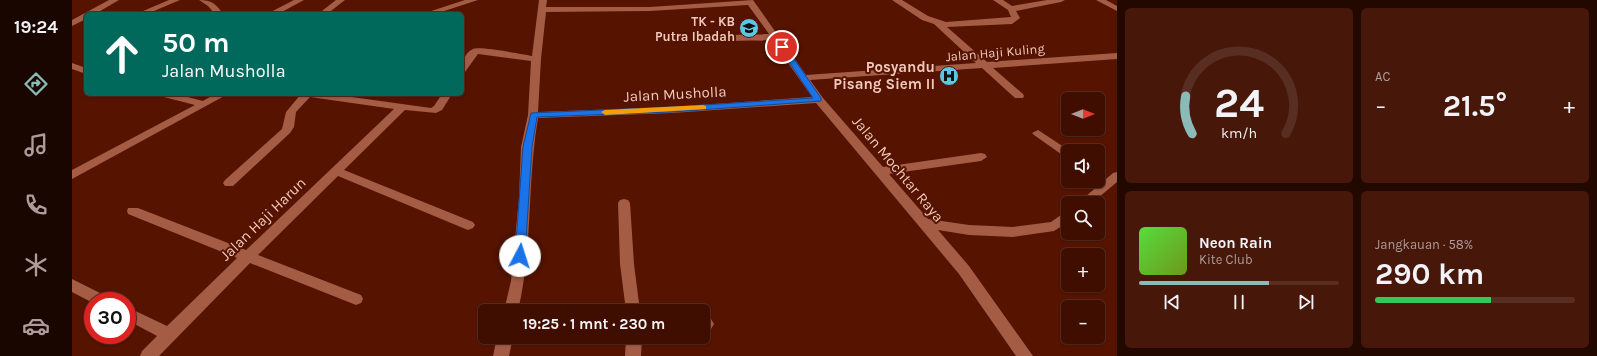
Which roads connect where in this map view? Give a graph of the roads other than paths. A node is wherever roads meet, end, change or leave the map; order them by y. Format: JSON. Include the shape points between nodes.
{"nodes":[{"id":1,"x":115,"y":0,"type":"edge"},
{"id":2,"x":176,"y":0,"type":"edge"},
{"id":3,"x":203,"y":0,"type":"edge"},
{"id":4,"x":300,"y":0,"type":"edge"},
{"id":5,"x":341,"y":0,"type":"edge"},
{"id":6,"x":474,"y":0,"type":"edge"},
{"id":7,"x":543,"y":0,"type":"edge"},
{"id":8,"x":896,"y":0,"type":"edge"},
{"id":9,"x":997,"y":0,"type":"edge"},
{"id":10,"x":1061,"y":0,"type":"edge"},
{"id":11,"x":1100,"y":0,"type":"edge"},
{"id":12,"x":750,"y":1,"type":"edge"},
{"id":13,"x":1011,"y":9,"type":"junction"},
{"id":14,"x":1117,"y":9,"type":"edge"},
{"id":15,"x":542,"y":10,"type":"junction"},
{"id":16,"x":94,"y":12,"type":"edge"},
{"id":17,"x":145,"y":12,"type":"edge"},
{"id":18,"x":217,"y":12,"type":"edge"},
{"id":19,"x":275,"y":12,"type":"edge"},
{"id":20,"x":325,"y":12,"type":"edge"},
{"id":21,"x":433,"y":12,"type":"edge"},
{"id":22,"x":84,"y":17,"type":"edge"},
{"id":23,"x":72,"y":23,"type":"edge"},
{"id":24,"x":937,"y":23,"type":"junction"},
{"id":25,"x":775,"y":37,"type":"junction"},
{"id":26,"x":729,"y":38,"type":"dead end"},
{"id":27,"x":464,"y":49,"type":"edge"},
{"id":28,"x":476,"y":52,"type":"junction"},
{"id":29,"x":1117,"y":56,"type":"edge"},
{"id":30,"x":536,"y":59,"type":"junction"},
{"id":31,"x":72,"y":66,"type":"edge"},
{"id":32,"x":984,"y":66,"type":"junction"},
{"id":33,"x":464,"y":67,"type":"edge"},
{"id":34,"x":84,"y":70,"type":"edge"},
{"id":35,"x":804,"y":78,"type":"junction"},
{"id":36,"x":172,"y":96,"type":"edge"},
{"id":37,"x":219,"y":96,"type":"edge"},
{"id":38,"x":306,"y":96,"type":"edge"},
{"id":39,"x":324,"y":96,"type":"edge"},
{"id":40,"x":376,"y":96,"type":"edge"},
{"id":41,"x":446,"y":96,"type":"edge"},
{"id":42,"x":1019,"y":96,"type":"dead end"},
{"id":43,"x":818,"y":100,"type":"junction"},
{"id":44,"x":370,"y":102,"type":"junction"},
{"id":45,"x":203,"y":104,"type":"junction"},
{"id":46,"x":402,"y":107,"type":"junction"},
{"id":47,"x":534,"y":115,"type":"junction"},
{"id":48,"x":1038,"y":134,"type":"dead end"},
{"id":49,"x":1061,"y":150,"type":"edge"},
{"id":50,"x":981,"y":157,"type":"dead end"},
{"id":51,"x":336,"y":171,"type":"junction"},
{"id":52,"x":880,"y":171,"type":"junction"},
{"id":53,"x":72,"y":175,"type":"edge"},
{"id":54,"x":1108,"y":179,"type":"edge"},
{"id":55,"x":228,"y":183,"type":"dead end"},
{"id":56,"x":1091,"y":196,"type":"edge"},
{"id":57,"x":624,"y":203,"type":"dead end"},
{"id":58,"x":133,"y":211,"type":"dead end"},
{"id":59,"x":1061,"y":220,"type":"edge"},
{"id":60,"x":924,"y":223,"type":"junction"},
{"id":61,"x":468,"y":225,"type":"dead end"},
{"id":62,"x":248,"y":256,"type":"junction"},
{"id":63,"x":72,"y":285,"type":"edge"},
{"id":64,"x":86,"y":292,"type":"edge"},
{"id":65,"x":356,"y":299,"type":"dead end"},
{"id":66,"x":513,"y":304,"type":"edge"},
{"id":67,"x":632,"y":304,"type":"edge"},
{"id":68,"x":136,"y":318,"type":"edge"},
{"id":69,"x":169,"y":335,"type":"junction"},
{"id":70,"x":504,"y":344,"type":"edge"},
{"id":71,"x":634,"y":344,"type":"edge"},
{"id":72,"x":148,"y":356,"type":"edge"},
{"id":73,"x":501,"y":356,"type":"edge"},
{"id":74,"x":633,"y":356,"type":"edge"},
{"id":75,"x":1025,"y":356,"type":"edge"}],
"edges":[{"from":1,"to":16,"type":"street"},
{"from":2,"to":17,"type":"street"},
{"from":3,"to":18,"type":"street","via":[[211,4]]},
{"from":4,"to":19,"type":"street"},
{"from":5,"to":20,"type":"street"},
{"from":6,"to":21,"type":"street"},
{"from":7,"to":15,"type":"street"},
{"from":8,"to":24,"type":"street"},
{"from":9,"to":13,"type":"street"},
{"from":10,"to":13,"type":"street"},
{"from":11,"to":14,"type":"street"},
{"from":12,"to":15,"type":"street","via":[[650,9]]},
{"from":12,"to":25,"type":"street","name":"Jalan Mochtar Raya"},
{"from":13,"to":24,"type":"street","via":[[1016,18],[1007,22],[951,26]]},
{"from":15,"to":30,"type":"street"},
{"from":22,"to":23,"type":"street"},
{"from":24,"to":32,"type":"street"},
{"from":25,"to":26,"type":"street"},
{"from":25,"to":35,"type":"street","name":"Jalan Mochtar Raya"},
{"from":27,"to":28,"type":"street"},
{"from":28,"to":30,"type":"street"},
{"from":28,"to":33,"type":"street"},
{"from":29,"to":32,"type":"street","name":"Jalan Haji Kuling"},
{"from":30,"to":47,"type":"street"},
{"from":31,"to":34,"type":"street"},
{"from":32,"to":35,"type":"street","name":"Jalan Haji Kuling"},
{"from":32,"to":42,"type":"street"},
{"from":35,"to":43,"type":"street","name":"Jalan Mochtar Raya"},
{"from":36,"to":45,"type":"street"},
{"from":37,"to":45,"type":"street"},
{"from":38,"to":55,"type":"street","via":[[292,112],[290,125],[286,131]]},
{"from":39,"to":44,"type":"street"},
{"from":40,"to":44,"type":"street"},
{"from":41,"to":46,"type":"street","via":[[436,110]]},
{"from":43,"to":47,"type":"street","name":"Jalan Musholla","via":[[672,110]]},
{"from":43,"to":52,"type":"street","name":"Jalan Mochtar Raya"},
{"from":44,"to":46,"type":"street"},
{"from":45,"to":53,"type":"street"},
{"from":46,"to":51,"type":"street","name":"Jalan Haji Harun"},
{"from":47,"to":66,"type":"street","via":[[527,147],[518,281]]},
{"from":48,"to":49,"type":"street"},
{"from":50,"to":52,"type":"street"},
{"from":51,"to":61,"type":"street"},
{"from":51,"to":62,"type":"street","name":"Jalan Haji Harun"},
{"from":52,"to":60,"type":"street","name":"Jalan Mochtar Raya"},
{"from":54,"to":56,"type":"street"},
{"from":57,"to":67,"type":"street"},
{"from":58,"to":62,"type":"street"},
{"from":59,"to":60,"type":"street","via":[[1054,226],[1014,232],[969,230]]},
{"from":60,"to":75,"type":"street","name":"Jalan Mochtar Raya","via":[[964,270]]},
{"from":62,"to":65,"type":"street"},
{"from":62,"to":69,"type":"street","name":"Jalan Haji Harun"},
{"from":63,"to":64,"type":"street"},
{"from":68,"to":69,"type":"street"},
{"from":69,"to":72,"type":"street","name":"Jalan Haji Harun"},
{"from":70,"to":73,"type":"street"},
{"from":71,"to":74,"type":"street"}]}
